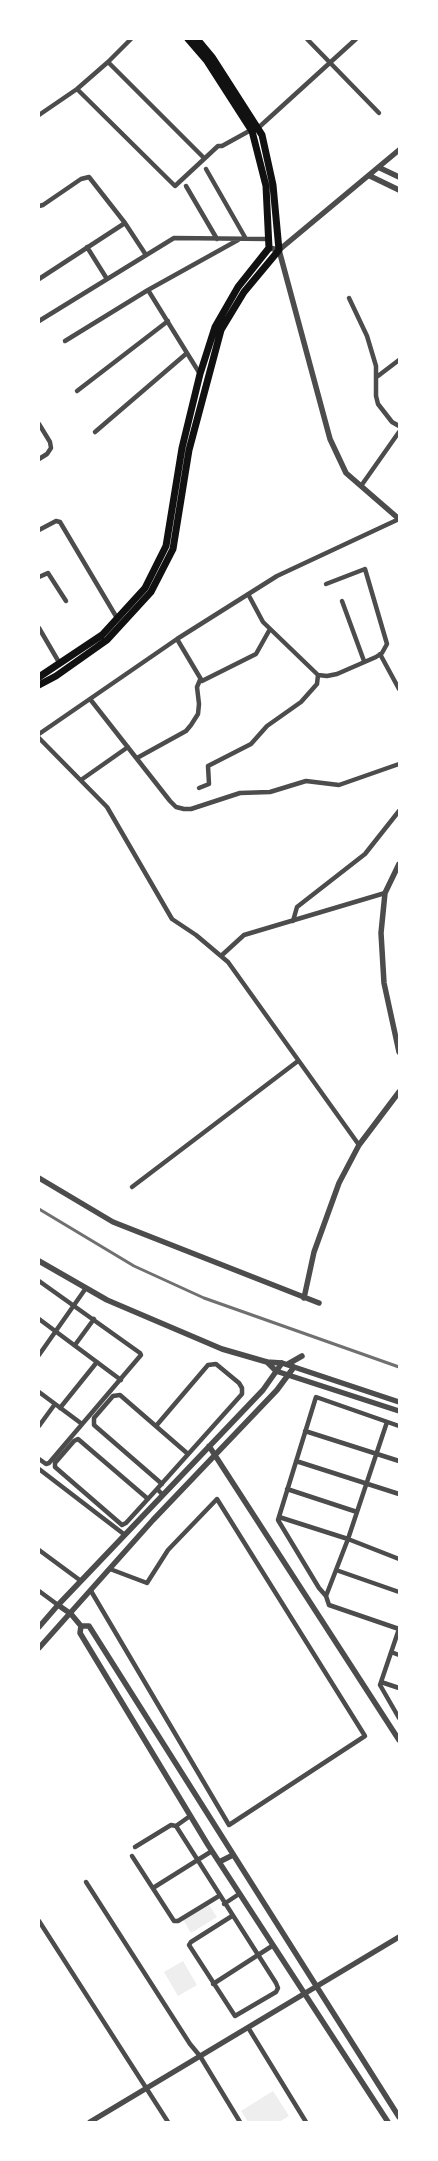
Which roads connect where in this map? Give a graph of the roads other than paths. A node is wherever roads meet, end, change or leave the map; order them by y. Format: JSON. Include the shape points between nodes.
{"nodes":[{"id":1,"x":131,"y":39,"type":"edge"},
{"id":2,"x":188,"y":39,"type":"edge"},
{"id":3,"x":197,"y":39,"type":"edge"},
{"id":4,"x":308,"y":39,"type":"edge"},
{"id":5,"x":356,"y":39,"type":"edge"},
{"id":6,"x":108,"y":62,"type":"junction"},
{"id":7,"x":329,"y":63,"type":"junction"},
{"id":8,"x":77,"y":89,"type":"junction"},
{"id":9,"x":379,"y":113,"type":"dead end"},
{"id":10,"x":39,"y":115,"type":"edge"},
{"id":11,"x":254,"y":130,"type":"junction"},
{"id":12,"x":399,"y":150,"type":"edge"},
{"id":13,"x":204,"y":158,"type":"junction"},
{"id":14,"x":380,"y":168,"type":"junction"},
{"id":15,"x":206,"y":169,"type":"dead end"},
{"id":16,"x":370,"y":176,"type":"junction"},
{"id":17,"x":399,"y":177,"type":"edge"},
{"id":18,"x":186,"y":186,"type":"dead end"},
{"id":19,"x":399,"y":190,"type":"edge"},
{"id":20,"x":39,"y":206,"type":"edge"},
{"id":21,"x":125,"y":223,"type":"junction"},
{"id":22,"x":217,"y":239,"type":"junction"},
{"id":23,"x":239,"y":239,"type":"junction"},
{"id":24,"x":246,"y":239,"type":"junction"},
{"id":25,"x":268,"y":239,"type":"junction"},
{"id":26,"x":87,"y":248,"type":"junction"},
{"id":27,"x":268,"y":248,"type":"junction"},
{"id":28,"x":280,"y":250,"type":"junction"},
{"id":29,"x":146,"y":255,"type":"junction"},
{"id":30,"x":39,"y":279,"type":"edge"},
{"id":31,"x":107,"y":279,"type":"junction"},
{"id":32,"x":148,"y":290,"type":"junction"},
{"id":33,"x":349,"y":298,"type":"dead end"},
{"id":34,"x":39,"y":321,"type":"edge"},
{"id":35,"x":168,"y":322,"type":"junction"},
{"id":36,"x":65,"y":341,"type":"dead end"},
{"id":37,"x":187,"y":353,"type":"junction"},
{"id":38,"x":399,"y":360,"type":"edge"},
{"id":39,"x":200,"y":374,"type":"junction"},
{"id":40,"x":378,"y":376,"type":"junction"},
{"id":41,"x":77,"y":391,"type":"dead end"},
{"id":42,"x":39,"y":424,"type":"edge"},
{"id":43,"x":399,"y":426,"type":"edge"},
{"id":44,"x":95,"y":432,"type":"dead end"},
{"id":45,"x":399,"y":432,"type":"edge"},
{"id":46,"x":39,"y":460,"type":"edge"},
{"id":47,"x":360,"y":486,"type":"junction"},
{"id":48,"x":399,"y":519,"type":"edge"},
{"id":49,"x":39,"y":530,"type":"edge"},
{"id":50,"x":39,"y":577,"type":"edge"},
{"id":51,"x":326,"y":584,"type":"dead end"},
{"id":52,"x":248,"y":594,"type":"junction"},
{"id":53,"x":66,"y":601,"type":"dead end"},
{"id":54,"x":342,"y":601,"type":"dead end"},
{"id":55,"x":117,"y":618,"type":"junction"},
{"id":56,"x":39,"y":628,"type":"edge"},
{"id":57,"x":270,"y":629,"type":"junction"},
{"id":58,"x":177,"y":639,"type":"junction"},
{"id":59,"x":380,"y":654,"type":"junction"},
{"id":60,"x":364,"y":661,"type":"junction"},
{"id":61,"x":60,"y":664,"type":"junction"},
{"id":62,"x":318,"y":675,"type":"junction"},
{"id":63,"x":39,"y":677,"type":"edge"},
{"id":64,"x":200,"y":680,"type":"junction"},
{"id":65,"x":39,"y":685,"type":"edge"},
{"id":66,"x":399,"y":689,"type":"edge"},
{"id":67,"x":90,"y":699,"type":"junction"},
{"id":68,"x":39,"y":734,"type":"edge"},
{"id":69,"x":39,"y":738,"type":"edge"},
{"id":70,"x":128,"y":747,"type":"junction"},
{"id":71,"x":136,"y":758,"type":"junction"},
{"id":72,"x":399,"y":764,"type":"edge"},
{"id":73,"x":81,"y":780,"type":"junction"},
{"id":74,"x":200,"y":788,"type":"dead end"},
{"id":75,"x":399,"y":811,"type":"edge"},
{"id":76,"x":399,"y":864,"type":"edge"},
{"id":77,"x":385,"y":893,"type":"junction"},
{"id":78,"x":292,"y":921,"type":"junction"},
{"id":79,"x":221,"y":956,"type":"junction"},
{"id":80,"x":399,"y":1052,"type":"edge"},
{"id":81,"x":298,"y":1061,"type":"junction"},
{"id":82,"x":399,"y":1092,"type":"edge"},
{"id":83,"x":359,"y":1144,"type":"junction"},
{"id":84,"x":39,"y":1178,"type":"edge"},
{"id":85,"x":132,"y":1187,"type":"dead end"},
{"id":86,"x":39,"y":1261,"type":"edge"},
{"id":87,"x":39,"y":1281,"type":"edge"},
{"id":88,"x":86,"y":1288,"type":"junction"},
{"id":89,"x":304,"y":1298,"type":"junction"},
{"id":90,"x":319,"y":1303,"type":"dead end"},
{"id":91,"x":75,"y":1305,"type":"junction"},
{"id":92,"x":39,"y":1319,"type":"edge"},
{"id":93,"x":94,"y":1319,"type":"junction"},
{"id":94,"x":56,"y":1332,"type":"junction"},
{"id":95,"x":75,"y":1345,"type":"junction"},
{"id":96,"x":39,"y":1355,"type":"edge"},
{"id":97,"x":302,"y":1356,"type":"dead end"},
{"id":98,"x":96,"y":1362,"type":"junction"},
{"id":99,"x":266,"y":1362,"type":"junction"},
{"id":100,"x":288,"y":1364,"type":"junction"},
{"id":101,"x":276,"y":1371,"type":"junction"},
{"id":102,"x":288,"y":1375,"type":"junction"},
{"id":103,"x":121,"y":1380,"type":"junction"},
{"id":104,"x":39,"y":1392,"type":"edge"},
{"id":105,"x":399,"y":1402,"type":"edge"},
{"id":106,"x":55,"y":1404,"type":"junction"},
{"id":107,"x":60,"y":1408,"type":"junction"},
{"id":108,"x":399,"y":1411,"type":"edge"},
{"id":109,"x":387,"y":1422,"type":"junction"},
{"id":110,"x":82,"y":1424,"type":"junction"},
{"id":111,"x":39,"y":1426,"type":"edge"},
{"id":112,"x":156,"y":1426,"type":"junction"},
{"id":113,"x":399,"y":1426,"type":"edge"},
{"id":114,"x":305,"y":1431,"type":"junction"},
{"id":115,"x":209,"y":1446,"type":"junction"},
{"id":116,"x":376,"y":1453,"type":"junction"},
{"id":117,"x":188,"y":1454,"type":"junction"},
{"id":118,"x":215,"y":1455,"type":"junction"},
{"id":119,"x":39,"y":1459,"type":"edge"},
{"id":120,"x":296,"y":1461,"type":"junction"},
{"id":121,"x":399,"y":1461,"type":"edge"},
{"id":122,"x":39,"y":1469,"type":"edge"},
{"id":123,"x":366,"y":1483,"type":"junction"},
{"id":124,"x":162,"y":1484,"type":"junction"},
{"id":125,"x":287,"y":1489,"type":"junction"},
{"id":126,"x":157,"y":1490,"type":"junction"},
{"id":127,"x":399,"y":1494,"type":"edge"},
{"id":128,"x":163,"y":1495,"type":"junction"},
{"id":129,"x":148,"y":1499,"type":"junction"},
{"id":130,"x":357,"y":1512,"type":"junction"},
{"id":131,"x":279,"y":1517,"type":"junction"},
{"id":132,"x":125,"y":1534,"type":"junction"},
{"id":133,"x":348,"y":1539,"type":"junction"},
{"id":134,"x":39,"y":1550,"type":"edge"},
{"id":135,"x":399,"y":1559,"type":"edge"},
{"id":136,"x":110,"y":1569,"type":"junction"},
{"id":137,"x":336,"y":1570,"type":"junction"},
{"id":138,"x":81,"y":1581,"type":"junction"},
{"id":139,"x":91,"y":1591,"type":"junction"},
{"id":140,"x":39,"y":1592,"type":"edge"},
{"id":141,"x":399,"y":1592,"type":"edge"},
{"id":142,"x":326,"y":1596,"type":"junction"},
{"id":143,"x":58,"y":1605,"type":"junction"},
{"id":144,"x":71,"y":1614,"type":"junction"},
{"id":145,"x":81,"y":1626,"type":"junction"},
{"id":146,"x":39,"y":1627,"type":"edge"},
{"id":147,"x":399,"y":1629,"type":"edge"},
{"id":148,"x":39,"y":1648,"type":"edge"},
{"id":149,"x":391,"y":1652,"type":"junction"},
{"id":150,"x":399,"y":1655,"type":"edge"},
{"id":151,"x":381,"y":1682,"type":"junction"},
{"id":152,"x":399,"y":1688,"type":"edge"},
{"id":153,"x":399,"y":1718,"type":"edge"},
{"id":154,"x":399,"y":1740,"type":"edge"},
{"id":155,"x":190,"y":1816,"type":"junction"},
{"id":156,"x":176,"y":1826,"type":"junction"},
{"id":157,"x":135,"y":1847,"type":"dead end"},
{"id":158,"x":212,"y":1851,"type":"junction"},
{"id":159,"x":233,"y":1855,"type":"junction"},
{"id":160,"x":132,"y":1856,"type":"dead end"},
{"id":161,"x":197,"y":1860,"type":"junction"},
{"id":162,"x":219,"y":1862,"type":"junction"},
{"id":163,"x":86,"y":1882,"type":"dead end"},
{"id":164,"x":152,"y":1888,"type":"junction"},
{"id":165,"x":239,"y":1894,"type":"junction"},
{"id":166,"x":219,"y":1896,"type":"junction"},
{"id":167,"x":224,"y":1904,"type":"junction"},
{"id":168,"x":232,"y":1916,"type":"junction"},
{"id":169,"x":39,"y":1921,"type":"edge"},
{"id":170,"x":399,"y":1937,"type":"edge"},
{"id":171,"x":272,"y":1946,"type":"junction"},
{"id":172,"x":258,"y":1955,"type":"junction"},
{"id":173,"x":214,"y":1984,"type":"junction"},
{"id":174,"x":316,"y":1988,"type":"junction"},
{"id":175,"x":303,"y":1994,"type":"junction"},
{"id":176,"x":249,"y":2029,"type":"junction"},
{"id":177,"x":200,"y":2056,"type":"junction"},
{"id":178,"x":146,"y":2088,"type":"junction"},
{"id":179,"x":399,"y":2117,"type":"edge"},
{"id":180,"x":90,"y":2122,"type":"edge"},
{"id":181,"x":168,"y":2122,"type":"edge"},
{"id":182,"x":240,"y":2122,"type":"edge"},
{"id":183,"x":306,"y":2122,"type":"edge"},
{"id":184,"x":388,"y":2122,"type":"edge"}],
"edges":[{"from":1,"to":6,"type":"street"},
{"from":2,"to":11,"type":"main road"},
{"from":3,"to":11,"type":"main road","via":[[212,57]]},
{"from":4,"to":7,"type":"street"},
{"from":5,"to":7,"type":"street"},
{"from":6,"to":8,"type":"street"},
{"from":6,"to":13,"type":"street"},
{"from":7,"to":9,"type":"street"},
{"from":7,"to":11,"type":"street"},
{"from":8,"to":10,"type":"street"},
{"from":8,"to":13,"type":"street","via":[[173,186],[178,185]]},
{"from":11,"to":13,"type":"street","via":[[218,146]]},
{"from":11,"to":25,"type":"main road","via":[[266,186]]},
{"from":11,"to":28,"type":"main road","via":[[262,135],[273,185]]},
{"from":12,"to":14,"type":"street"},
{"from":14,"to":16,"type":"street"},
{"from":14,"to":17,"type":"street"},
{"from":15,"to":24,"type":"street"},
{"from":16,"to":19,"type":"street"},
{"from":16,"to":28,"type":"street"},
{"from":18,"to":22,"type":"street"},
{"from":20,"to":21,"type":"street","via":[[81,178],[88,177]]},
{"from":21,"to":26,"type":"street"},
{"from":21,"to":29,"type":"street"},
{"from":22,"to":23,"type":"street"},
{"from":22,"to":29,"type":"street","via":[[174,238]]},
{"from":23,"to":24,"type":"street"},
{"from":23,"to":32,"type":"street"},
{"from":24,"to":25,"type":"street"},
{"from":25,"to":27,"type":"main road"},
{"from":26,"to":30,"type":"street"},
{"from":26,"to":31,"type":"street"},
{"from":27,"to":28,"type":"street"},
{"from":27,"to":39,"type":"main road","via":[[238,287],[215,327]]},
{"from":28,"to":47,"type":"street","via":[[330,439],[346,473]]},
{"from":28,"to":65,"type":"main road","via":[[244,292],[221,330],[189,450],[173,548],[150,592],[107,640]]},
{"from":29,"to":31,"type":"street"},
{"from":31,"to":34,"type":"street"},
{"from":32,"to":35,"type":"street"},
{"from":32,"to":36,"type":"street"},
{"from":33,"to":40,"type":"street","via":[[367,336]]},
{"from":35,"to":37,"type":"street"},
{"from":35,"to":41,"type":"street"},
{"from":37,"to":39,"type":"street"},
{"from":37,"to":44,"type":"street"},
{"from":38,"to":40,"type":"street"},
{"from":39,"to":55,"type":"main road","via":[[182,448],[166,546],[145,588]]},
{"from":40,"to":43,"type":"street","via":[[378,404]]},
{"from":42,"to":46,"type":"street","via":[[51,448]]},
{"from":45,"to":47,"type":"street"},
{"from":47,"to":48,"type":"street"},
{"from":48,"to":52,"type":"street","via":[[276,576]]},
{"from":49,"to":55,"type":"street","via":[[60,522]]},
{"from":50,"to":53,"type":"street","via":[[48,573]]},
{"from":51,"to":59,"type":"street","via":[[365,569],[387,644]]},
{"from":52,"to":57,"type":"street","via":[[256,613]]},
{"from":52,"to":58,"type":"street"},
{"from":54,"to":60,"type":"street"},
{"from":55,"to":61,"type":"main road","via":[[102,634]]},
{"from":56,"to":61,"type":"street"},
{"from":57,"to":62,"type":"street"},
{"from":57,"to":64,"type":"street","via":[[256,654]]},
{"from":58,"to":64,"type":"street"},
{"from":58,"to":67,"type":"street"},
{"from":59,"to":60,"type":"street"},
{"from":59,"to":66,"type":"street"},
{"from":60,"to":62,"type":"street","via":[[337,674]]},
{"from":61,"to":63,"type":"main road"},
{"from":62,"to":74,"type":"street","via":[[312,692],[267,726],[251,744],[208,766],[209,784]]},
{"from":64,"to":71,"type":"street","via":[[198,714],[191,725],[186,731]]},
{"from":67,"to":68,"type":"street"},
{"from":67,"to":70,"type":"street"},
{"from":69,"to":73,"type":"street"},
{"from":70,"to":71,"type":"street"},
{"from":70,"to":73,"type":"street"},
{"from":71,"to":72,"type":"street","via":[[170,801],[184,809],[240,793],[270,792],[306,781],[339,786]]},
{"from":73,"to":79,"type":"street","via":[[107,806],[172,919]]},
{"from":75,"to":78,"type":"street","via":[[365,854],[297,907]]},
{"from":76,"to":77,"type":"street"},
{"from":77,"to":78,"type":"street"},
{"from":77,"to":80,"type":"street","via":[[381,933],[384,983]]},
{"from":78,"to":79,"type":"street","via":[[244,935]]},
{"from":79,"to":81,"type":"street"},
{"from":81,"to":83,"type":"street"},
{"from":81,"to":85,"type":"street"},
{"from":82,"to":83,"type":"street"},
{"from":83,"to":89,"type":"street","via":[[339,1183],[314,1252]]},
{"from":84,"to":89,"type":"street","via":[[113,1222]]},
{"from":86,"to":88,"type":"street"},
{"from":87,"to":91,"type":"street"},
{"from":88,"to":91,"type":"street"},
{"from":88,"to":99,"type":"street","via":[[222,1349]]},
{"from":89,"to":90,"type":"street"},
{"from":91,"to":93,"type":"street"},
{"from":91,"to":94,"type":"street"},
{"from":92,"to":94,"type":"street"},
{"from":93,"to":95,"type":"street"},
{"from":93,"to":103,"type":"street","via":[[140,1353],[140,1358]]},
{"from":94,"to":95,"type":"street"},
{"from":94,"to":96,"type":"street"},
{"from":95,"to":98,"type":"street"},
{"from":97,"to":100,"type":"street"},
{"from":98,"to":103,"type":"street"},
{"from":98,"to":107,"type":"street"},
{"from":99,"to":100,"type":"street"},
{"from":99,"to":101,"type":"street"},
{"from":100,"to":101,"type":"street"},
{"from":100,"to":102,"type":"street"},
{"from":100,"to":105,"type":"street"},
{"from":101,"to":102,"type":"street"},
{"from":101,"to":115,"type":"street","via":[[263,1390]]},
{"from":102,"to":108,"type":"street"},
{"from":102,"to":118,"type":"street"},
{"from":103,"to":110,"type":"street"},
{"from":104,"to":106,"type":"street"},
{"from":106,"to":107,"type":"street"},
{"from":106,"to":111,"type":"street"},
{"from":107,"to":110,"type":"street"},
{"from":109,"to":113,"type":"street"},
{"from":109,"to":114,"type":"street","via":[[316,1397]]},
{"from":109,"to":116,"type":"street"},
{"from":110,"to":119,"type":"street","via":[[48,1463]]},
{"from":112,"to":117,"type":"street"},
{"from":112,"to":117,"type":"street","via":[[208,1365],[216,1364],[239,1383],[242,1394]]},
{"from":112,"to":124,"type":"street","via":[[120,1395],[113,1396],[93,1420],[94,1425]]},
{"from":114,"to":116,"type":"street"},
{"from":114,"to":120,"type":"street"},
{"from":115,"to":118,"type":"street"},
{"from":115,"to":128,"type":"street"},
{"from":116,"to":121,"type":"street"},
{"from":116,"to":123,"type":"street"},
{"from":117,"to":124,"type":"street"},
{"from":118,"to":136,"type":"street"},
{"from":118,"to":154,"type":"street"},
{"from":120,"to":123,"type":"street"},
{"from":120,"to":125,"type":"street"},
{"from":122,"to":132,"type":"street"},
{"from":123,"to":127,"type":"street"},
{"from":123,"to":130,"type":"street"},
{"from":124,"to":126,"type":"street"},
{"from":125,"to":130,"type":"street"},
{"from":125,"to":131,"type":"street"},
{"from":126,"to":128,"type":"street"},
{"from":126,"to":129,"type":"street"},
{"from":128,"to":132,"type":"street"},
{"from":129,"to":129,"type":"street","via":[[122,1524],[54,1463],[78,1439]]},
{"from":130,"to":133,"type":"street"},
{"from":131,"to":133,"type":"street"},
{"from":131,"to":142,"type":"street"},
{"from":132,"to":138,"type":"street"},
{"from":133,"to":135,"type":"street"},
{"from":133,"to":137,"type":"street"},
{"from":134,"to":138,"type":"street"},
{"from":136,"to":139,"type":"street"},
{"from":136,"to":139,"type":"street","via":[[147,1583],[168,1550],[217,1499],[365,1736],[229,1825]]},
{"from":137,"to":141,"type":"street"},
{"from":137,"to":142,"type":"street"},
{"from":138,"to":143,"type":"street"},
{"from":139,"to":144,"type":"street"},
{"from":140,"to":143,"type":"street"},
{"from":142,"to":147,"type":"street","via":[[332,1606]]},
{"from":143,"to":144,"type":"street"},
{"from":143,"to":146,"type":"street"},
{"from":144,"to":145,"type":"street"},
{"from":144,"to":148,"type":"street"},
{"from":145,"to":155,"type":"street","via":[[80,1632]]},
{"from":145,"to":159,"type":"street","via":[[89,1626]]},
{"from":147,"to":149,"type":"street"},
{"from":149,"to":150,"type":"street"},
{"from":149,"to":151,"type":"street"},
{"from":151,"to":152,"type":"street"},
{"from":151,"to":153,"type":"street","via":[[382,1690]]},
{"from":155,"to":156,"type":"street"},
{"from":155,"to":158,"type":"street"},
{"from":156,"to":157,"type":"street","via":[[171,1825]]},
{"from":156,"to":161,"type":"street"},
{"from":158,"to":161,"type":"street"},
{"from":158,"to":162,"type":"street"},
{"from":159,"to":162,"type":"street"},
{"from":159,"to":174,"type":"street"},
{"from":160,"to":164,"type":"street"},
{"from":161,"to":164,"type":"street"},
{"from":161,"to":166,"type":"street"},
{"from":162,"to":165,"type":"street"},
{"from":163,"to":177,"type":"street"},
{"from":164,"to":166,"type":"street","via":[[176,1922]]},
{"from":165,"to":167,"type":"street"},
{"from":165,"to":171,"type":"street"},
{"from":166,"to":167,"type":"street"},
{"from":167,"to":168,"type":"street"},
{"from":168,"to":172,"type":"street"},
{"from":168,"to":173,"type":"street","via":[[190,1943]]},
{"from":169,"to":178,"type":"street"},
{"from":170,"to":174,"type":"street"},
{"from":171,"to":172,"type":"street"},
{"from":171,"to":175,"type":"street"},
{"from":172,"to":173,"type":"street"},
{"from":172,"to":173,"type":"street","via":[[276,1983],[276,1992],[235,2016]]},
{"from":174,"to":175,"type":"street"},
{"from":174,"to":179,"type":"street"},
{"from":175,"to":176,"type":"street"},
{"from":175,"to":184,"type":"street"},
{"from":176,"to":177,"type":"street"},
{"from":176,"to":183,"type":"street"},
{"from":177,"to":178,"type":"street"},
{"from":177,"to":182,"type":"street"},
{"from":178,"to":180,"type":"street"},
{"from":178,"to":181,"type":"street"}]}
